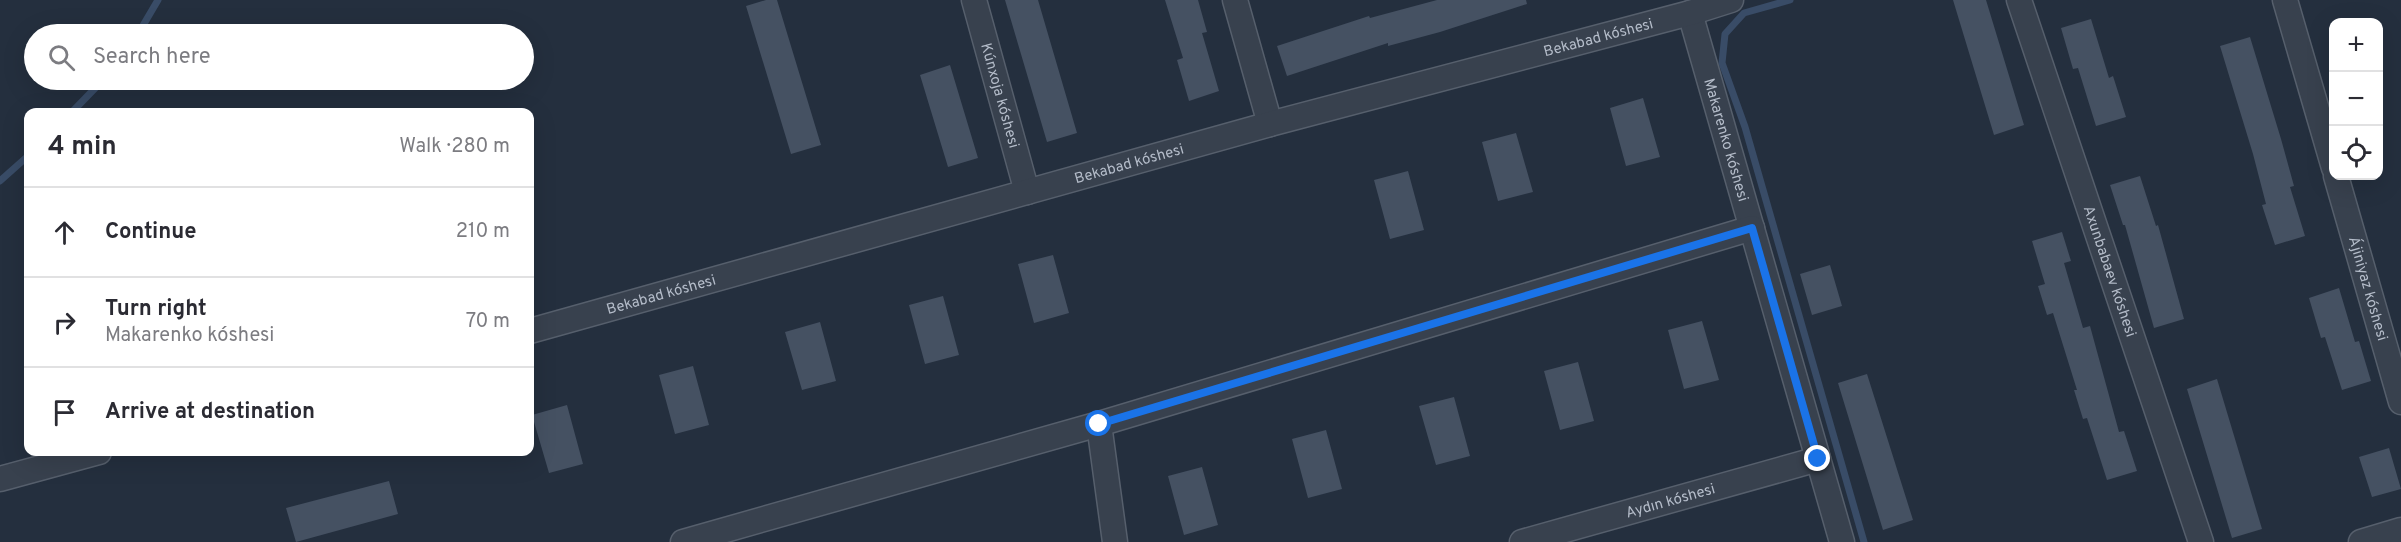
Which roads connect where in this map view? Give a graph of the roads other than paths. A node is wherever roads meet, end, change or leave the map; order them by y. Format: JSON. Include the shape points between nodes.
{"nodes":[{"id":1,"x":974,"y":0,"type":"edge"},
{"id":2,"x":1235,"y":0,"type":"edge"},
{"id":3,"x":1731,"y":0,"type":"edge"},
{"id":4,"x":2019,"y":0,"type":"edge"},
{"id":5,"x":2285,"y":0,"type":"edge"},
{"id":6,"x":1690,"y":13,"type":"junction"},
{"id":7,"x":1270,"y":124,"type":"junction"},
{"id":8,"x":2329,"y":151,"type":"edge"},
{"id":9,"x":2337,"y":180,"type":"edge"},
{"id":10,"x":1027,"y":192,"type":"junction"},
{"id":11,"x":1752,"y":228,"type":"junction"},
{"id":12,"x":534,"y":330,"type":"edge"},
{"id":13,"x":2401,"y":402,"type":"edge"},
{"id":14,"x":1099,"y":424,"type":"junction"},
{"id":15,"x":84,"y":456,"type":"edge"},
{"id":16,"x":1818,"y":459,"type":"junction"},
{"id":17,"x":0,"y":479,"type":"edge"},
{"id":18,"x":2401,"y":530,"type":"edge"},
{"id":19,"x":708,"y":538,"type":"edge"},
{"id":20,"x":683,"y":542,"type":"edge"},
{"id":21,"x":1115,"y":542,"type":"edge"},
{"id":22,"x":1522,"y":542,"type":"edge"},
{"id":23,"x":1842,"y":542,"type":"edge"},
{"id":24,"x":2201,"y":542,"type":"edge"},
{"id":25,"x":2361,"y":542,"type":"edge"}],
"edges":[{"from":1,"to":10,"type":"street","name":"Kúnxoja kóshesi"},
{"from":2,"to":7,"type":"street"},
{"from":3,"to":6,"type":"street","name":"Bekabad kóshesi"},
{"from":4,"to":24,"type":"street","name":"Axunbabaev kóshesi"},
{"from":5,"to":8,"type":"street"},
{"from":6,"to":7,"type":"street","name":"Bekabad kóshesi"},
{"from":6,"to":11,"type":"street","name":"Makarenko kóshesi"},
{"from":7,"to":10,"type":"street","name":"Bekabad kóshesi"},
{"from":9,"to":13,"type":"street","name":"Ájiniyaz kóshesi"},
{"from":10,"to":12,"type":"street","name":"Bekabad kóshesi"},
{"from":11,"to":14,"type":"street"},
{"from":11,"to":16,"type":"street","name":"Makarenko kóshesi"},
{"from":14,"to":19,"type":"street"},
{"from":14,"to":21,"type":"street"},
{"from":15,"to":17,"type":"street"},
{"from":16,"to":22,"type":"street","name":"Aydın kóshesi"},
{"from":16,"to":23,"type":"street","name":"Makarenko kóshesi"},
{"from":18,"to":25,"type":"street"},
{"from":19,"to":20,"type":"street"}]}
